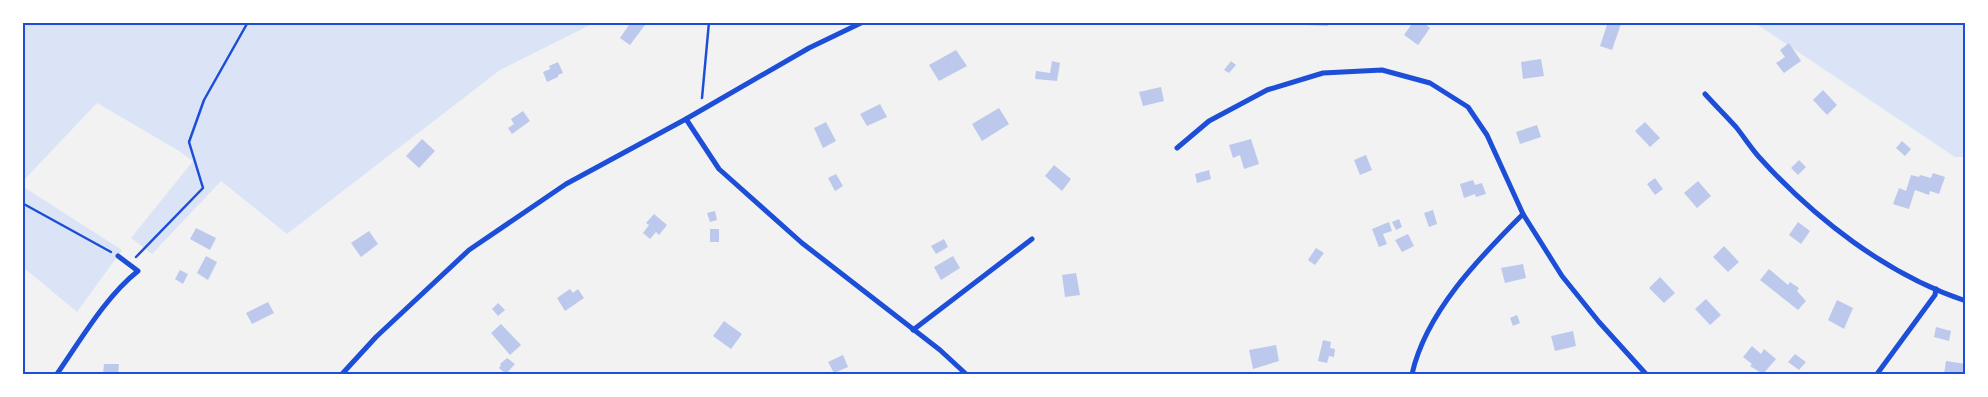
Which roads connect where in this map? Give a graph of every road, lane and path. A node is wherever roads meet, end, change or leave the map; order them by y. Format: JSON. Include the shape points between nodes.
{"nodes":[{"id":1,"x":248,"y":22,"type":"edge"},
{"id":2,"x":710,"y":22,"type":"edge"},
{"id":3,"x":863,"y":22,"type":"edge"},
{"id":4,"x":1705,"y":94,"type":"dead end"},
{"id":5,"x":706,"y":107,"type":"junction"},
{"id":6,"x":686,"y":119,"type":"junction"},
{"id":7,"x":1178,"y":148,"type":"dead end"},
{"id":8,"x":22,"y":203,"type":"edge"},
{"id":9,"x":1523,"y":214,"type":"junction"},
{"id":10,"x":1032,"y":239,"type":"dead end"},
{"id":11,"x":118,"y":256,"type":"joint"},
{"id":12,"x":138,"y":271,"type":"junction"},
{"id":13,"x":1936,"y":289,"type":"junction"},
{"id":14,"x":1966,"y":301,"type":"edge"},
{"id":15,"x":913,"y":330,"type":"junction"},
{"id":16,"x":57,"y":374,"type":"edge"},
{"id":17,"x":342,"y":374,"type":"edge"},
{"id":18,"x":966,"y":374,"type":"edge"},
{"id":19,"x":1412,"y":374,"type":"edge"},
{"id":20,"x":1646,"y":374,"type":"edge"},
{"id":21,"x":1877,"y":374,"type":"edge"}],
"edges":[{"from":1,"to":12,"type":"path","via":[[204,100],[190,142],[203,188],[136,257]]},
{"from":2,"to":5,"type":"path","via":[[702,88]]},
{"from":3,"to":5,"type":"street","via":[[809,48]]},
{"from":4,"to":13,"type":"street","via":[[1800,199],[1859,247]]},
{"from":5,"to":6,"type":"street"},
{"from":6,"to":15,"type":"street","via":[[719,169],[802,243]]},
{"from":6,"to":17,"type":"street","via":[[566,184],[470,250],[376,337]]},
{"from":7,"to":9,"type":"street","via":[[1209,121],[1267,90],[1323,73],[1382,70],[1430,83],[1468,107],[1487,135]]},
{"from":8,"to":11,"type":"path"},
{"from":9,"to":19,"type":"street","via":[[1480,257],[1430,325],[1416,355]]},
{"from":9,"to":20,"type":"street","via":[[1562,276]]},
{"from":10,"to":15,"type":"street"},
{"from":11,"to":12,"type":"street"},
{"from":12,"to":16,"type":"street","via":[[122,283]]},
{"from":13,"to":14,"type":"street"},
{"from":13,"to":21,"type":"street","via":[[1935,295]]},
{"from":15,"to":18,"type":"street"}]}
